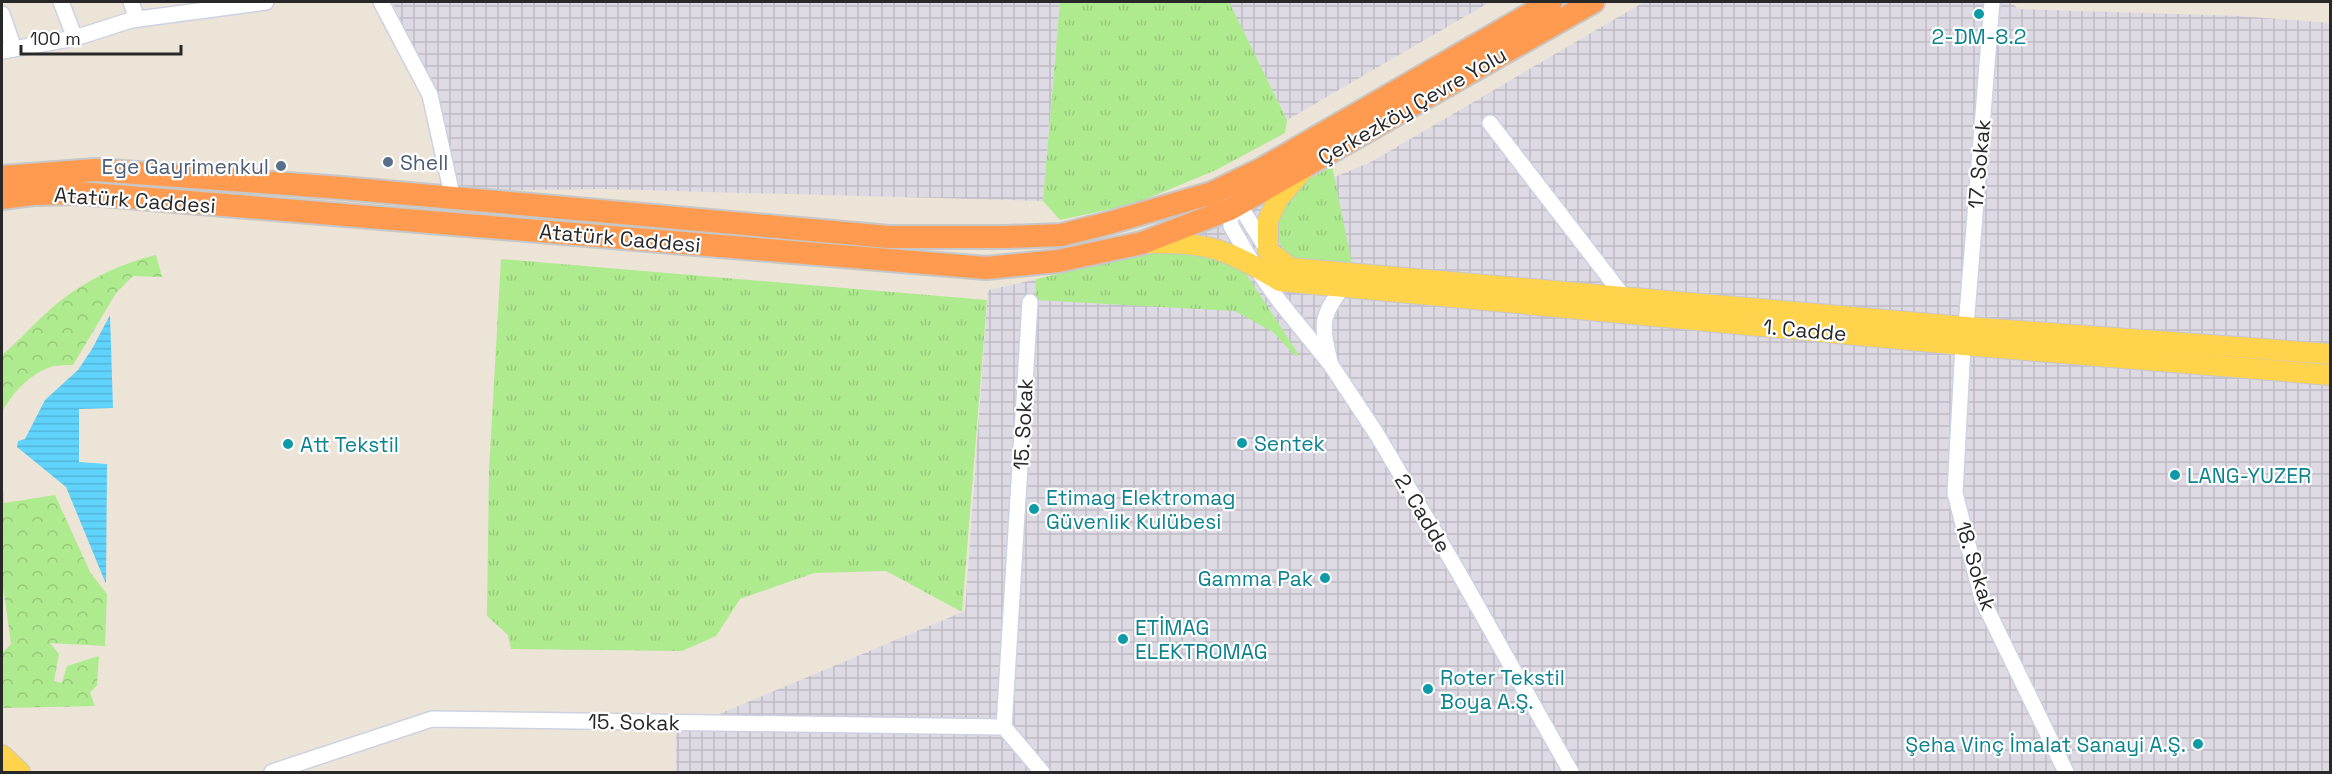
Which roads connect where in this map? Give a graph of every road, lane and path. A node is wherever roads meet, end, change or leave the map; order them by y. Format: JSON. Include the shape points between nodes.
{"nodes":[{"id":1,"x":61,"y":2,"type":"edge"},
{"id":2,"x":131,"y":2,"type":"edge"},
{"id":3,"x":266,"y":2,"type":"edge"},
{"id":4,"x":381,"y":2,"type":"edge"},
{"id":5,"x":1551,"y":2,"type":"edge"},
{"id":6,"x":1593,"y":2,"type":"edge"},
{"id":7,"x":1992,"y":2,"type":"edge"},
{"id":8,"x":2,"y":14,"type":"edge"},
{"id":9,"x":137,"y":19,"type":"junction"},
{"id":10,"x":75,"y":38,"type":"junction"},
{"id":11,"x":8,"y":50,"type":"edge"},
{"id":12,"x":1490,"y":123,"type":"dead end"},
{"id":13,"x":2,"y":166,"type":"edge"},
{"id":14,"x":1305,"y":168,"type":"junction"},
{"id":15,"x":95,"y":170,"type":"junction"},
{"id":16,"x":1260,"y":170,"type":"junction"},
{"id":17,"x":2,"y":177,"type":"edge"},
{"id":18,"x":80,"y":193,"type":"junction"},
{"id":19,"x":1212,"y":193,"type":"junction"},
{"id":20,"x":2,"y":198,"type":"edge"},
{"id":21,"x":453,"y":199,"type":"junction"},
{"id":22,"x":2,"y":207,"type":"edge"},
{"id":23,"x":1230,"y":208,"type":"junction"},
{"id":24,"x":1142,"y":243,"type":"junction"},
{"id":25,"x":1268,"y":251,"type":"junction"},
{"id":26,"x":1256,"y":267,"type":"junction"},
{"id":27,"x":1286,"y":275,"type":"junction"},
{"id":28,"x":1343,"y":287,"type":"junction"},
{"id":29,"x":1624,"y":297,"type":"junction"},
{"id":30,"x":1030,"y":302,"type":"dead end"},
{"id":31,"x":1280,"y":302,"type":"junction"},
{"id":32,"x":1964,"y":336,"type":"junction"},
{"id":33,"x":2331,"y":354,"type":"edge"},
{"id":34,"x":1331,"y":365,"type":"junction"},
{"id":35,"x":2331,"y":375,"type":"edge"},
{"id":36,"x":1004,"y":727,"type":"junction"},
{"id":37,"x":2,"y":755,"type":"edge"},
{"id":38,"x":20,"y":772,"type":"edge"},
{"id":39,"x":272,"y":772,"type":"edge"},
{"id":40,"x":1042,"y":772,"type":"edge"},
{"id":41,"x":1570,"y":772,"type":"edge"},
{"id":42,"x":2066,"y":772,"type":"edge"}],
"edges":[{"from":1,"to":10,"type":"street"},
{"from":2,"to":9,"type":"street"},
{"from":3,"to":9,"type":"street"},
{"from":4,"to":21,"type":"street","via":[[430,95]]},
{"from":5,"to":16,"type":"highway"},
{"from":6,"to":14,"type":"highway","name":"Çerkezköy Çevre Yolu"},
{"from":7,"to":32,"type":"street","name":"17. Sokak"},
{"from":8,"to":11,"type":"street"},
{"from":9,"to":10,"type":"street"},
{"from":10,"to":11,"type":"street"},
{"from":12,"to":29,"type":"street"},
{"from":13,"to":15,"type":"highway","via":[[54,165]]},
{"from":14,"to":23,"type":"highway","name":"Çerkezköy Çevre Yolu"},
{"from":14,"to":25,"type":"main road","via":[[1278,199],[1268,220]]},
{"from":15,"to":17,"type":"highway"},
{"from":15,"to":21,"type":"highway"},
{"from":16,"to":19,"type":"highway"},
{"from":16,"to":23,"type":"street"},
{"from":18,"to":20,"type":"highway","name":"Atatürk Caddesi"},
{"from":18,"to":22,"type":"highway"},
{"from":18,"to":24,"type":"highway","name":"Atatürk Caddesi","via":[[986,268],[1058,261]]},
{"from":19,"to":21,"type":"highway","via":[[1061,235],[1007,237],[889,237]]},
{"from":19,"to":23,"type":"street"},
{"from":23,"to":24,"type":"highway","name":"Atatürk Caddesi"},
{"from":23,"to":25,"type":"street","via":[[1245,214]]},
{"from":23,"to":26,"type":"street","name":"2. Cadde","via":[[1231,226]]},
{"from":24,"to":26,"type":"main road","via":[[1178,243],[1218,250]]},
{"from":25,"to":27,"type":"main road"},
{"from":26,"to":27,"type":"main road"},
{"from":26,"to":31,"type":"street","name":"2. Cadde"},
{"from":27,"to":28,"type":"main road","name":"1. Cadde"},
{"from":27,"to":29,"type":"main road","name":"1. Cadde"},
{"from":27,"to":31,"type":"street"},
{"from":28,"to":32,"type":"main road","name":"1. Cadde"},
{"from":28,"to":34,"type":"street","via":[[1331,302],[1323,327]]},
{"from":29,"to":32,"type":"main road","name":"1. Cadde"},
{"from":30,"to":36,"type":"street","name":"15. Sokak"},
{"from":31,"to":34,"type":"street","name":"2. Cadde"},
{"from":32,"to":33,"type":"main road","name":"1. Cadde"},
{"from":32,"to":35,"type":"main road","name":"1. Cadde"},
{"from":32,"to":42,"type":"street","name":"18. Sokak","via":[[1955,493],[1982,599]]},
{"from":34,"to":41,"type":"street","name":"2. Cadde","via":[[1443,547]]},
{"from":36,"to":39,"type":"street","name":"15. Sokak","via":[[432,719]]},
{"from":36,"to":40,"type":"street"},
{"from":37,"to":38,"type":"main road"}]}
